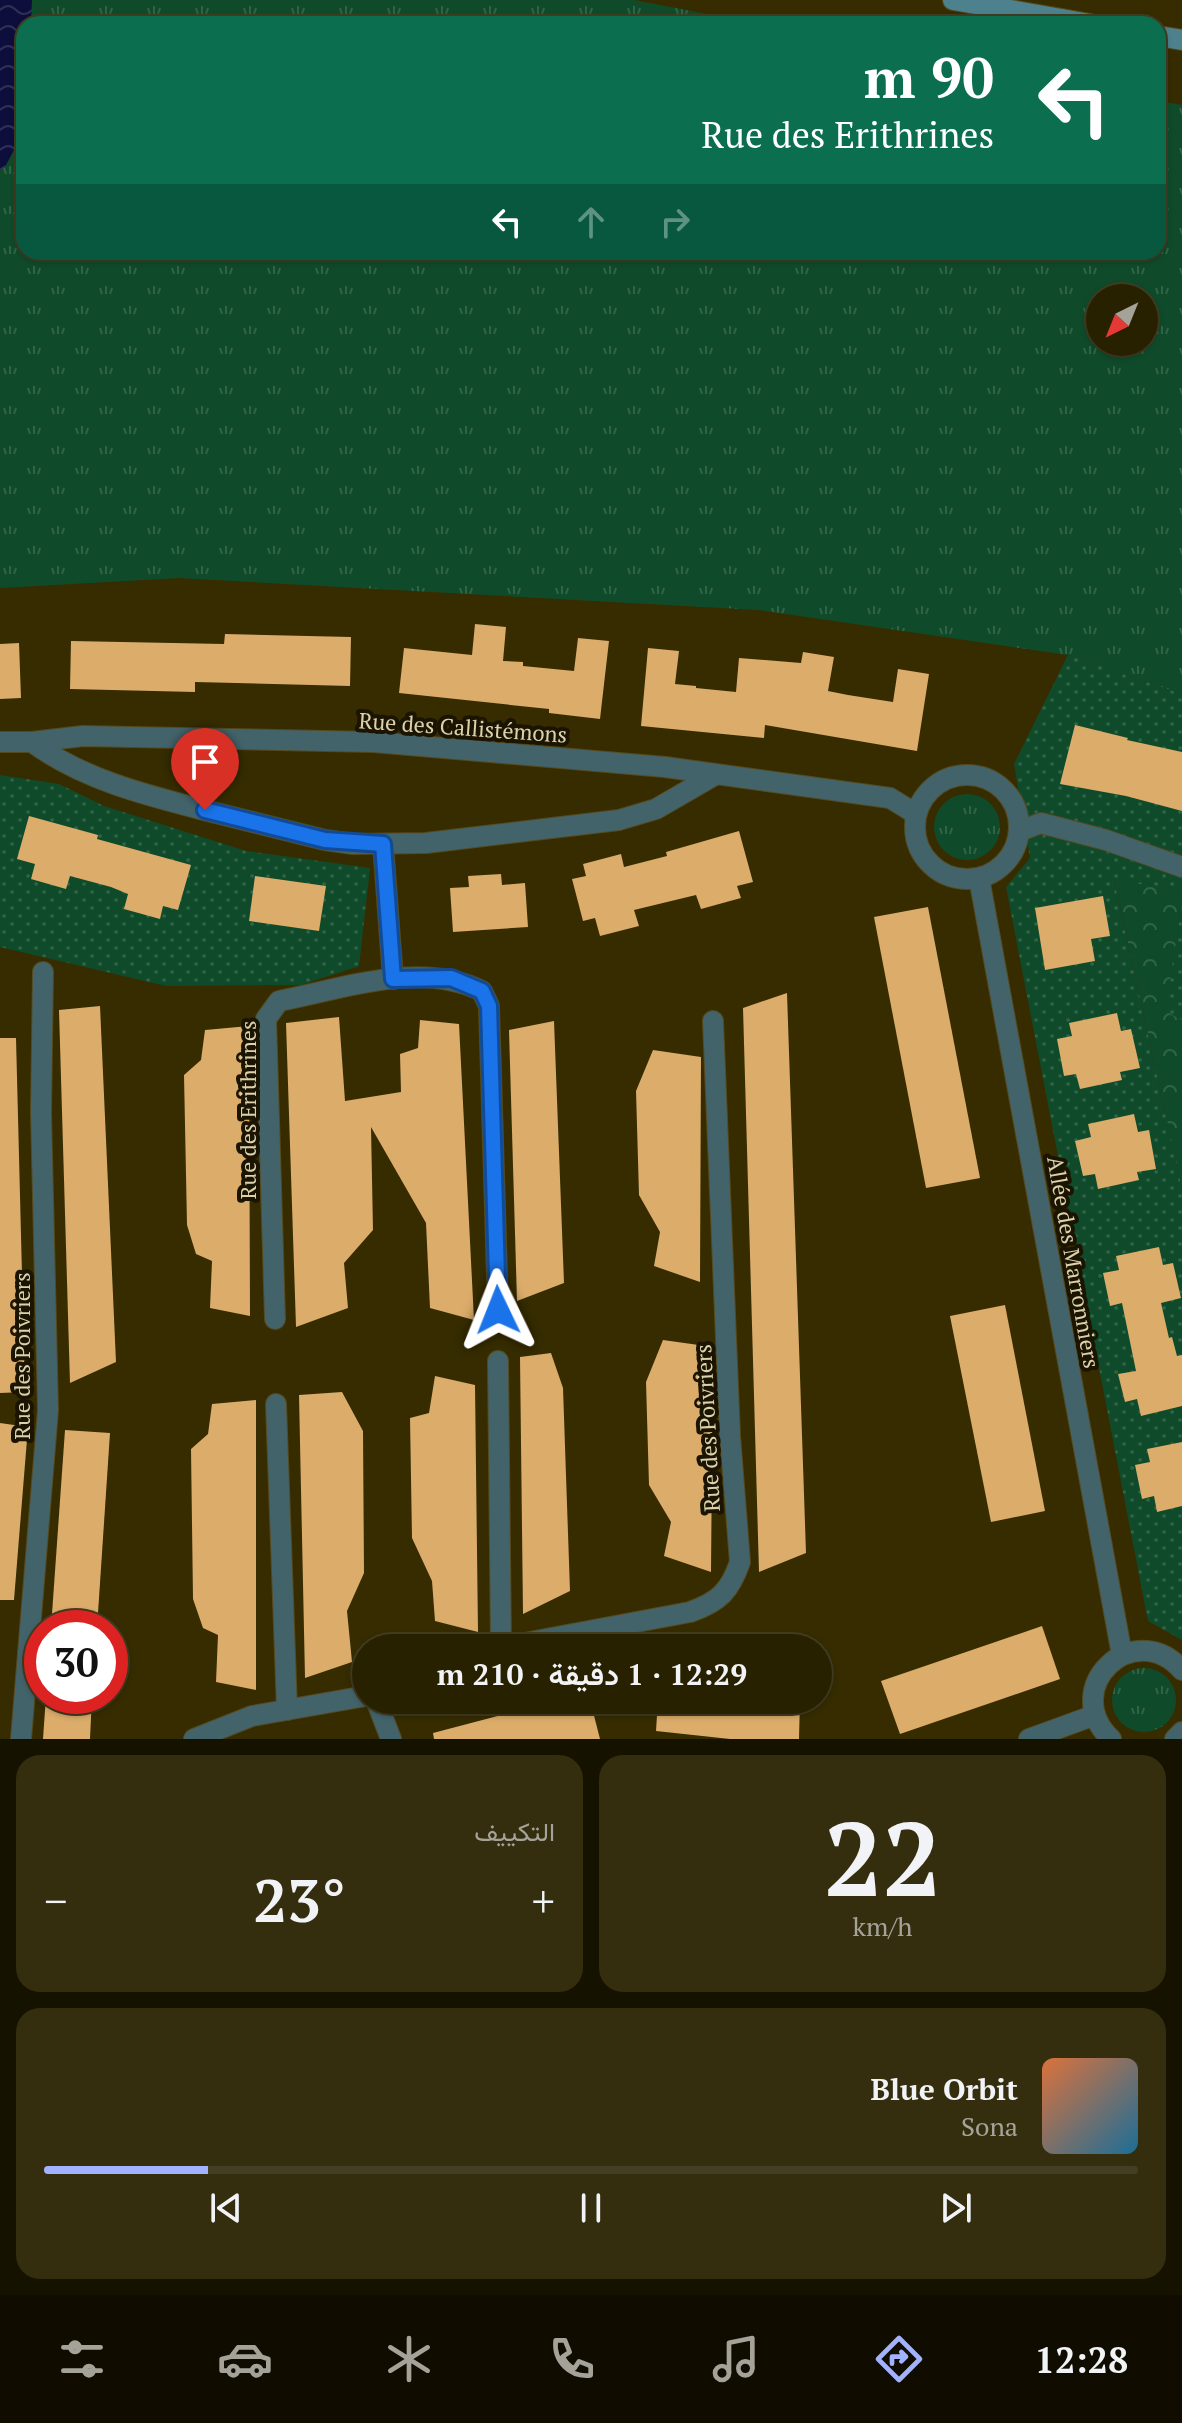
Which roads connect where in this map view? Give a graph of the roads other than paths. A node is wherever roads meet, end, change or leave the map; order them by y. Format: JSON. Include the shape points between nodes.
{"nodes":[{"id":1,"x":953,"y":0,"type":"edge"},
{"id":2,"x":1044,"y":16,"type":"edge"},
{"id":3,"x":0,"y":742,"type":"edge"},
{"id":4,"x":32,"y":742,"type":"junction"},
{"id":5,"x":713,"y":776,"type":"junction"},
{"id":6,"x":916,"y":814,"type":"junction"},
{"id":7,"x":1020,"y":831,"type":"junction"},
{"id":8,"x":383,"y":844,"type":"junction"},
{"id":9,"x":1182,"y":867,"type":"edge"},
{"id":10,"x":979,"y":878,"type":"junction"},
{"id":11,"x":43,"y":972,"type":"dead end"},
{"id":12,"x":393,"y":979,"type":"junction"},
{"id":13,"x":713,"y":1021,"type":"dead end"},
{"id":14,"x":498,"y":1310,"type":"dead end"},
{"id":15,"x":275,"y":1319,"type":"dead end"},
{"id":16,"x":498,"y":1361,"type":"dead end"},
{"id":17,"x":276,"y":1404,"type":"dead end"},
{"id":18,"x":500,"y":1634,"type":"edge"},
{"id":19,"x":574,"y":1634,"type":"edge"},
{"id":20,"x":1122,"y":1655,"type":"junction"},
{"id":21,"x":1182,"y":1670,"type":"edge"},
{"id":22,"x":352,"y":1698,"type":"edge"},
{"id":23,"x":287,"y":1710,"type":"junction"},
{"id":24,"x":381,"y":1714,"type":"edge"},
{"id":25,"x":1095,"y":1715,"type":"junction"},
{"id":26,"x":1182,"y":1732,"type":"edge"},
{"id":27,"x":21,"y":1739,"type":"edge"},
{"id":28,"x":194,"y":1739,"type":"edge"},
{"id":29,"x":391,"y":1739,"type":"edge"},
{"id":30,"x":1029,"y":1739,"type":"edge"},
{"id":31,"x":1111,"y":1739,"type":"edge"},
{"id":32,"x":1175,"y":1739,"type":"edge"}],
"edges":[{"from":1,"to":2,"type":"street"},
{"from":3,"to":4,"type":"street","name":"Rue des Callistémons"},
{"from":4,"to":5,"type":"street","name":"Rue des Callistémons","via":[[83,736],[374,742],[665,767]]},
{"from":4,"to":8,"type":"street","via":[[49,755],[155,799],[325,840]]},
{"from":5,"to":6,"type":"street","name":"Rue des Callistémons","via":[[890,798]]},
{"from":5,"to":8,"type":"street","via":[[656,809],[619,820]]},
{"from":6,"to":7,"type":"street","via":[[928,791],[941,781],[975,775],[1006,791]]},
{"from":6,"to":10,"type":"street","via":[[916,838],[927,860],[955,878]]},
{"from":7,"to":9,"type":"street","via":[[1041,823]]},
{"from":7,"to":10,"type":"street","via":[[1007,861]]},
{"from":8,"to":12,"type":"street"},
{"from":10,"to":20,"type":"street","name":"Allée des Marronniers"},
{"from":11,"to":27,"type":"street","name":"Rue des Poivriers","via":[[48,1410]]},
{"from":12,"to":14,"type":"street","name":"Rue des Erithrines","via":[[451,978],[482,991],[489,1006]]},
{"from":12,"to":15,"type":"street","name":"Rue des Erithrines","via":[[279,1001],[266,1019]]},
{"from":13,"to":19,"type":"street","name":"Rue des Poivriers","via":[[740,1562],[722,1596],[690,1612]]},
{"from":16,"to":18,"type":"street"},
{"from":17,"to":23,"type":"street"},
{"from":20,"to":21,"type":"street","via":[[1155,1652]]},
{"from":20,"to":25,"type":"street","via":[[1097,1680]]},
{"from":22,"to":23,"type":"street"},
{"from":23,"to":28,"type":"street","via":[[252,1716]]},
{"from":24,"to":29,"type":"street"},
{"from":25,"to":30,"type":"street"},
{"from":25,"to":31,"type":"street"},
{"from":26,"to":32,"type":"street"}]}
